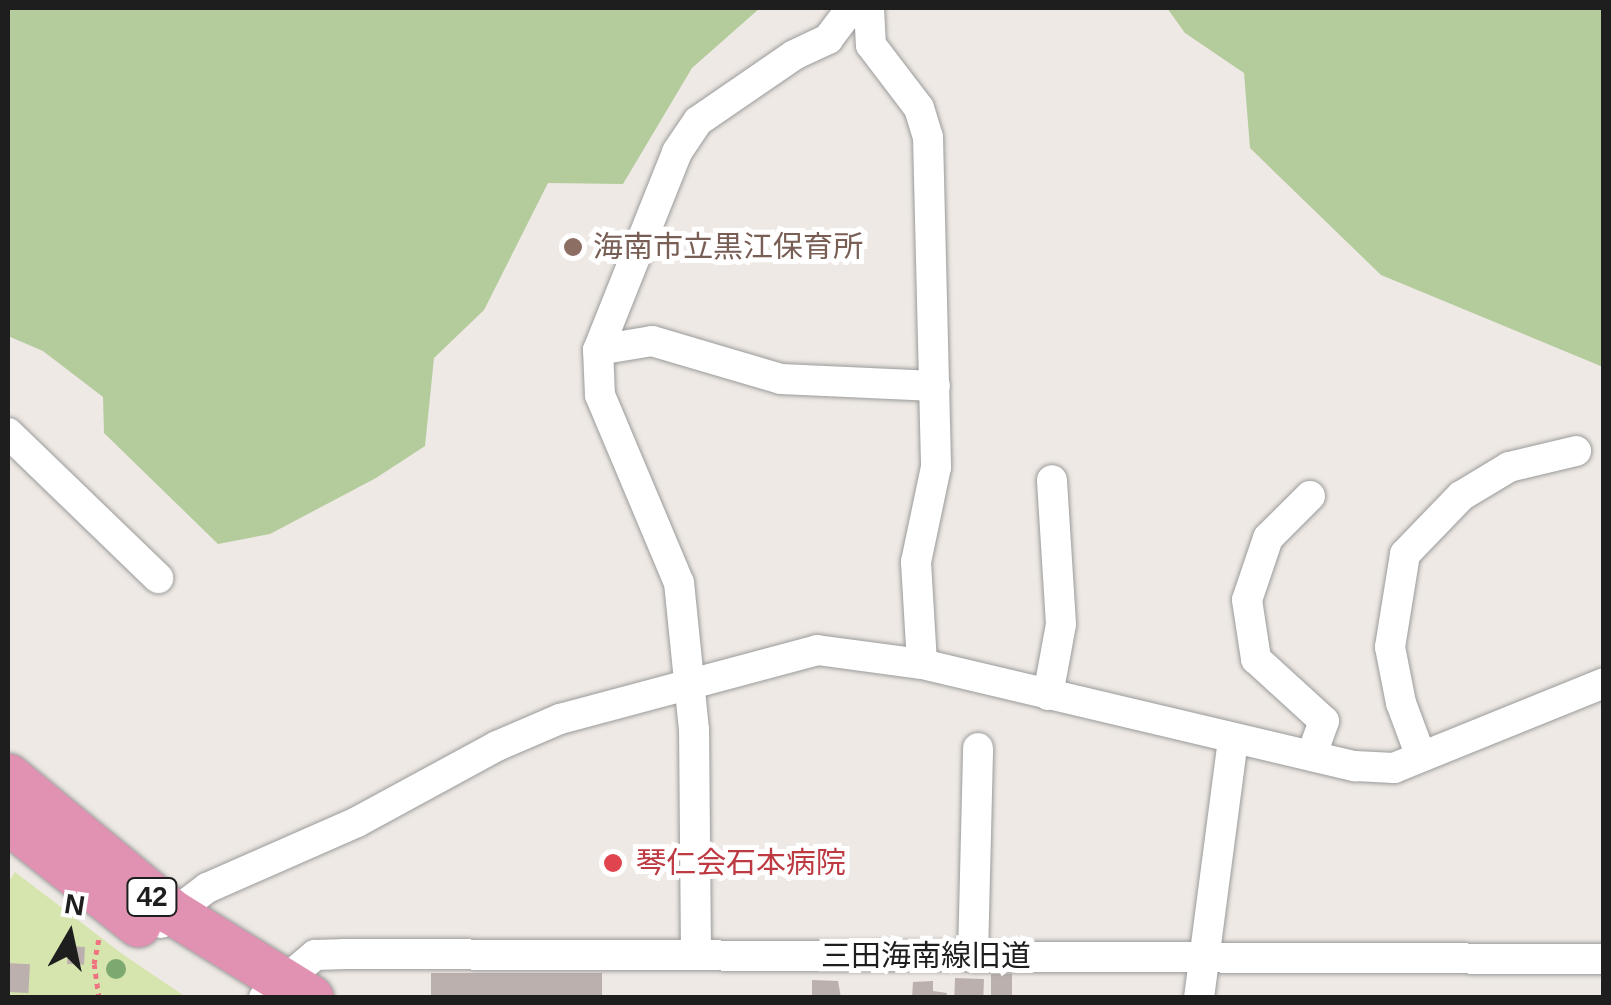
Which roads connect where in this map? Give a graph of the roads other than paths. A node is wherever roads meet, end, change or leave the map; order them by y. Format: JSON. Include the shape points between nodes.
{"nodes":[{"id":1,"x":851,"y":8,"type":"edge"},
{"id":2,"x":869,"y":8,"type":"edge"},
{"id":3,"x":598,"y":350,"type":"junction"},
{"id":4,"x":935,"y":386,"type":"junction"},
{"id":5,"x":8,"y":433,"type":"edge"},
{"id":6,"x":1576,"y":451,"type":"dead end"},
{"id":7,"x":1052,"y":480,"type":"dead end"},
{"id":8,"x":1310,"y":496,"type":"dead end"},
{"id":9,"x":158,"y":578,"type":"dead end"},
{"id":10,"x":922,"y":664,"type":"junction"},
{"id":11,"x":690,"y":682,"type":"junction"},
{"id":12,"x":1604,"y":684,"type":"edge"},
{"id":13,"x":1048,"y":696,"type":"junction"},
{"id":14,"x":1233,"y":738,"type":"junction"},
{"id":15,"x":978,"y":748,"type":"dead end"},
{"id":16,"x":1420,"y":754,"type":"junction"},
{"id":17,"x":1311,"y":756,"type":"junction"},
{"id":18,"x":8,"y":776,"type":"edge"},
{"id":19,"x":8,"y":821,"type":"edge"},
{"id":20,"x":162,"y":923,"type":"junction"},
{"id":21,"x":696,"y":954,"type":"junction"},
{"id":22,"x":973,"y":957,"type":"junction"},
{"id":23,"x":1204,"y":958,"type":"junction"},
{"id":24,"x":1604,"y":959,"type":"edge"},
{"id":25,"x":276,"y":994,"type":"edge"},
{"id":26,"x":1199,"y":998,"type":"edge"}],
"edges":[{"from":1,"to":3,"type":"street","via":[[828,39],[698,121],[677,152]]},
{"from":2,"to":4,"type":"street","via":[[871,45],[919,108],[928,137]]},
{"from":3,"to":4,"type":"street","via":[[652,341],[781,379]]},
{"from":3,"to":11,"type":"street","via":[[600,395],[680,583]]},
{"from":4,"to":10,"type":"street","via":[[936,467],[916,562]]},
{"from":5,"to":9,"type":"street"},
{"from":6,"to":16,"type":"street","via":[[1508,467],[1461,496],[1406,554],[1390,647]]},
{"from":7,"to":13,"type":"street","via":[[1060,624]]},
{"from":8,"to":17,"type":"street","via":[[1268,538],[1246,600],[1256,659],[1324,721]]},
{"from":10,"to":11,"type":"street","via":[[817,650]]},
{"from":10,"to":13,"type":"street"},
{"from":11,"to":20,"type":"street","via":[[560,719],[497,746],[358,822],[207,888]]},
{"from":11,"to":21,"type":"street"},
{"from":12,"to":16,"type":"street"},
{"from":13,"to":14,"type":"street"},
{"from":14,"to":17,"type":"street"},
{"from":14,"to":23,"type":"street"},
{"from":15,"to":22,"type":"street"},
{"from":16,"to":17,"type":"street","via":[[1394,768]]},
{"from":18,"to":20,"type":"highway","number":"42"},
{"from":19,"to":20,"type":"highway","number":"42"},
{"from":20,"to":25,"type":"highway","number":"42"},
{"from":21,"to":22,"type":"street","name":"三田海南線旧道"},
{"from":21,"to":25,"type":"street","name":"三田海南線旧道","via":[[315,955]]},
{"from":22,"to":23,"type":"street","name":"三田海南線旧道"},
{"from":23,"to":24,"type":"street","name":"三田海南線旧道"},
{"from":23,"to":26,"type":"street"}]}
